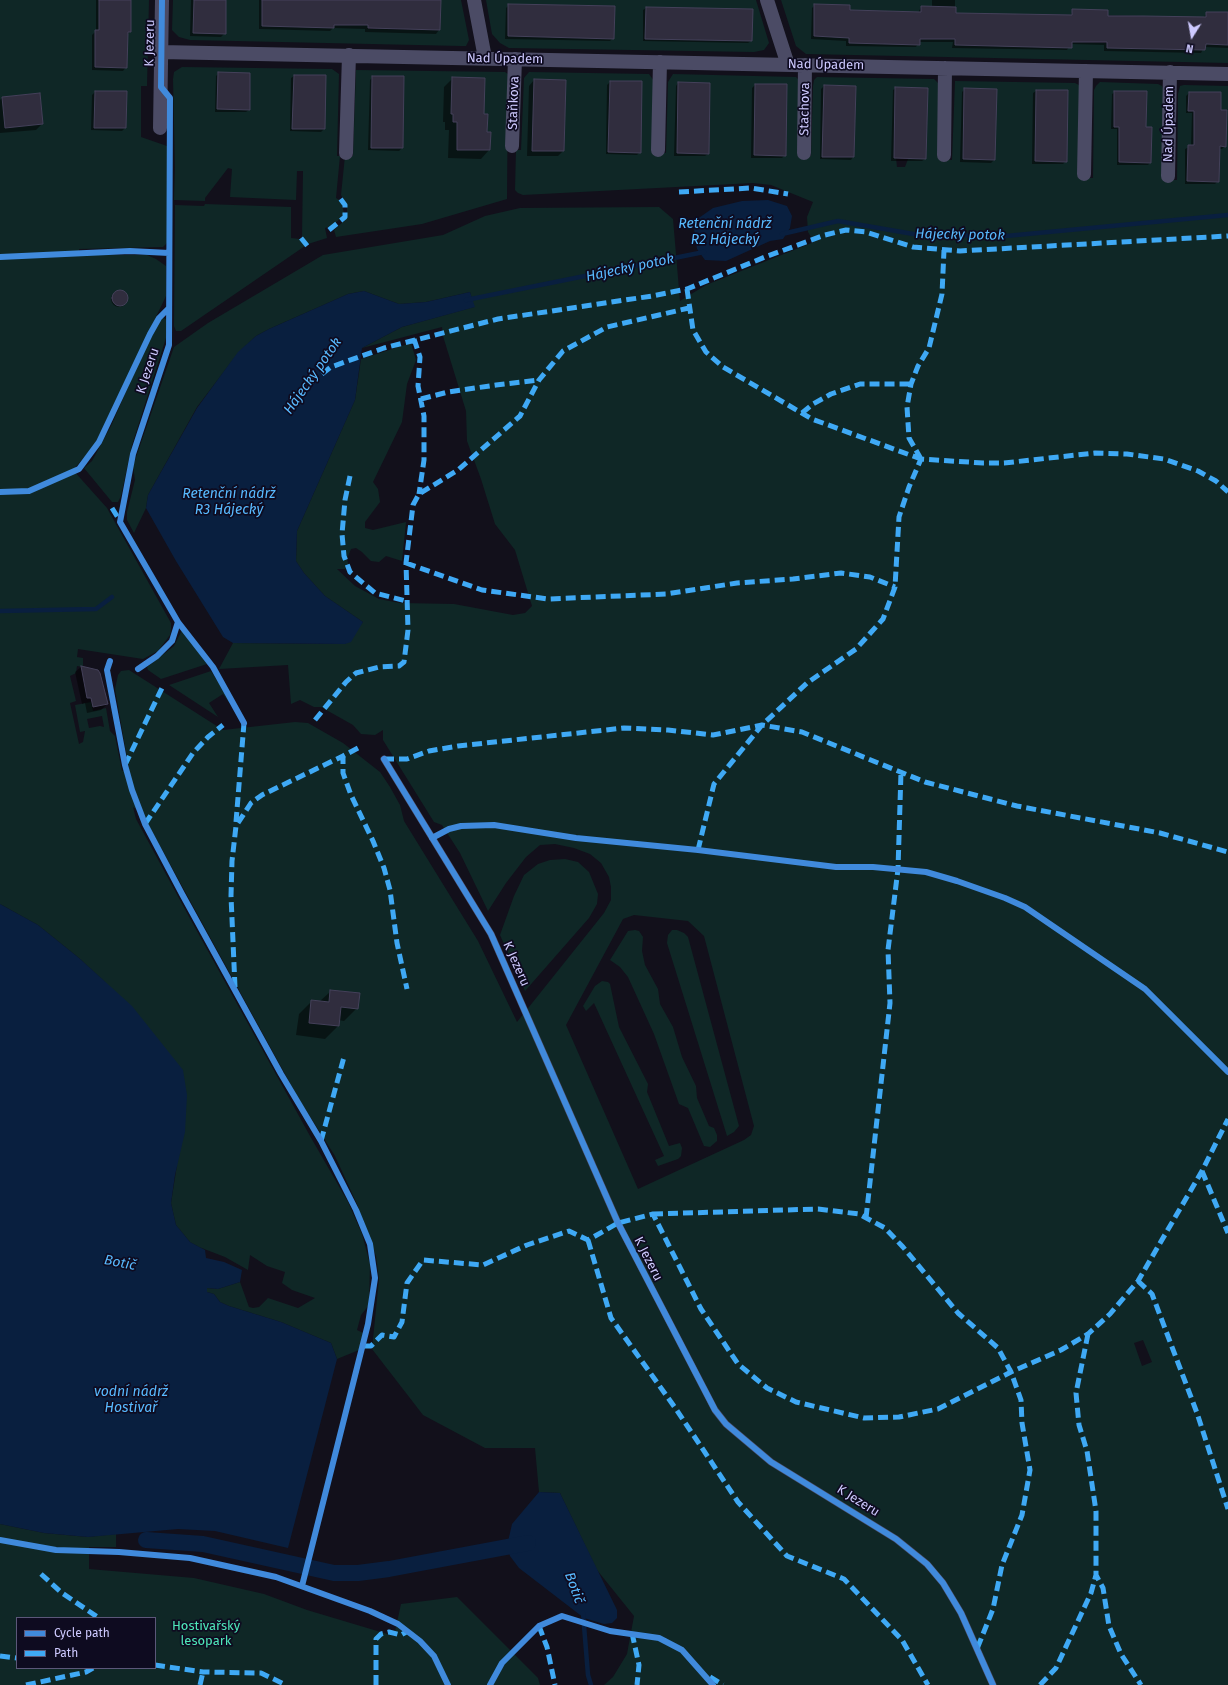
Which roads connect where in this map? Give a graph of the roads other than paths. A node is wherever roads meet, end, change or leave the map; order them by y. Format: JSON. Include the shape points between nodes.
{"nodes":[{"id":1,"x":162,"y":0,"type":"edge"},
{"id":2,"x":474,"y":0,"type":"edge"},
{"id":3,"x":767,"y":0,"type":"edge"},
{"id":4,"x":161,"y":52,"type":"junction"},
{"id":5,"x":349,"y":56,"type":"junction"},
{"id":6,"x":485,"y":58,"type":"junction"},
{"id":7,"x":515,"y":59,"type":"junction"},
{"id":8,"x":660,"y":62,"type":"junction"},
{"id":9,"x":788,"y":65,"type":"junction"},
{"id":10,"x":805,"y":65,"type":"junction"},
{"id":11,"x":945,"y":68,"type":"junction"},
{"id":12,"x":1086,"y":71,"type":"junction"},
{"id":13,"x":1170,"y":72,"type":"junction"},
{"id":14,"x":1228,"y":74,"type":"edge"},
{"id":15,"x":160,"y":128,"type":"dead end"},
{"id":16,"x":512,"y":146,"type":"dead end"},
{"id":17,"x":658,"y":150,"type":"dead end"},
{"id":18,"x":346,"y":153,"type":"dead end"},
{"id":19,"x":804,"y":153,"type":"dead end"},
{"id":20,"x":944,"y":155,"type":"dead end"},
{"id":21,"x":1084,"y":174,"type":"dead end"},
{"id":22,"x":1168,"y":176,"type":"dead end"},
{"id":23,"x":384,"y":759,"type":"dead end"},
{"id":24,"x":993,"y":1685,"type":"edge"}],
"edges":[{"from":1,"to":4,"type":"street","name":"K Jezeru"},
{"from":2,"to":6,"type":"street"},
{"from":3,"to":9,"type":"street"},
{"from":4,"to":5,"type":"street","name":"Nad Úpadem"},
{"from":4,"to":15,"type":"street","name":"K Jezeru"},
{"from":5,"to":6,"type":"street","name":"Nad Úpadem"},
{"from":5,"to":18,"type":"street"},
{"from":6,"to":7,"type":"street","name":"Nad Úpadem"},
{"from":7,"to":8,"type":"street","name":"Nad Úpadem"},
{"from":7,"to":16,"type":"street","name":"Staňkova"},
{"from":8,"to":9,"type":"street","name":"Nad Úpadem"},
{"from":8,"to":17,"type":"street"},
{"from":9,"to":10,"type":"street","name":"Nad Úpadem"},
{"from":10,"to":11,"type":"street","name":"Nad Úpadem"},
{"from":10,"to":19,"type":"street","name":"Stachova"},
{"from":11,"to":12,"type":"street","name":"Nad Úpadem"},
{"from":11,"to":20,"type":"street"},
{"from":12,"to":13,"type":"street","name":"Nad Úpadem"},
{"from":12,"to":21,"type":"street"},
{"from":13,"to":14,"type":"street","name":"Nad Úpadem"},
{"from":13,"to":22,"type":"street","name":"Nad Úpadem"},
{"from":23,"to":24,"type":"lane","name":"K Jezeru","via":[[491,934],[618,1223],[715,1410],[726,1424],[771,1462],[884,1531],[927,1564],[943,1583],[961,1613]]}]}
